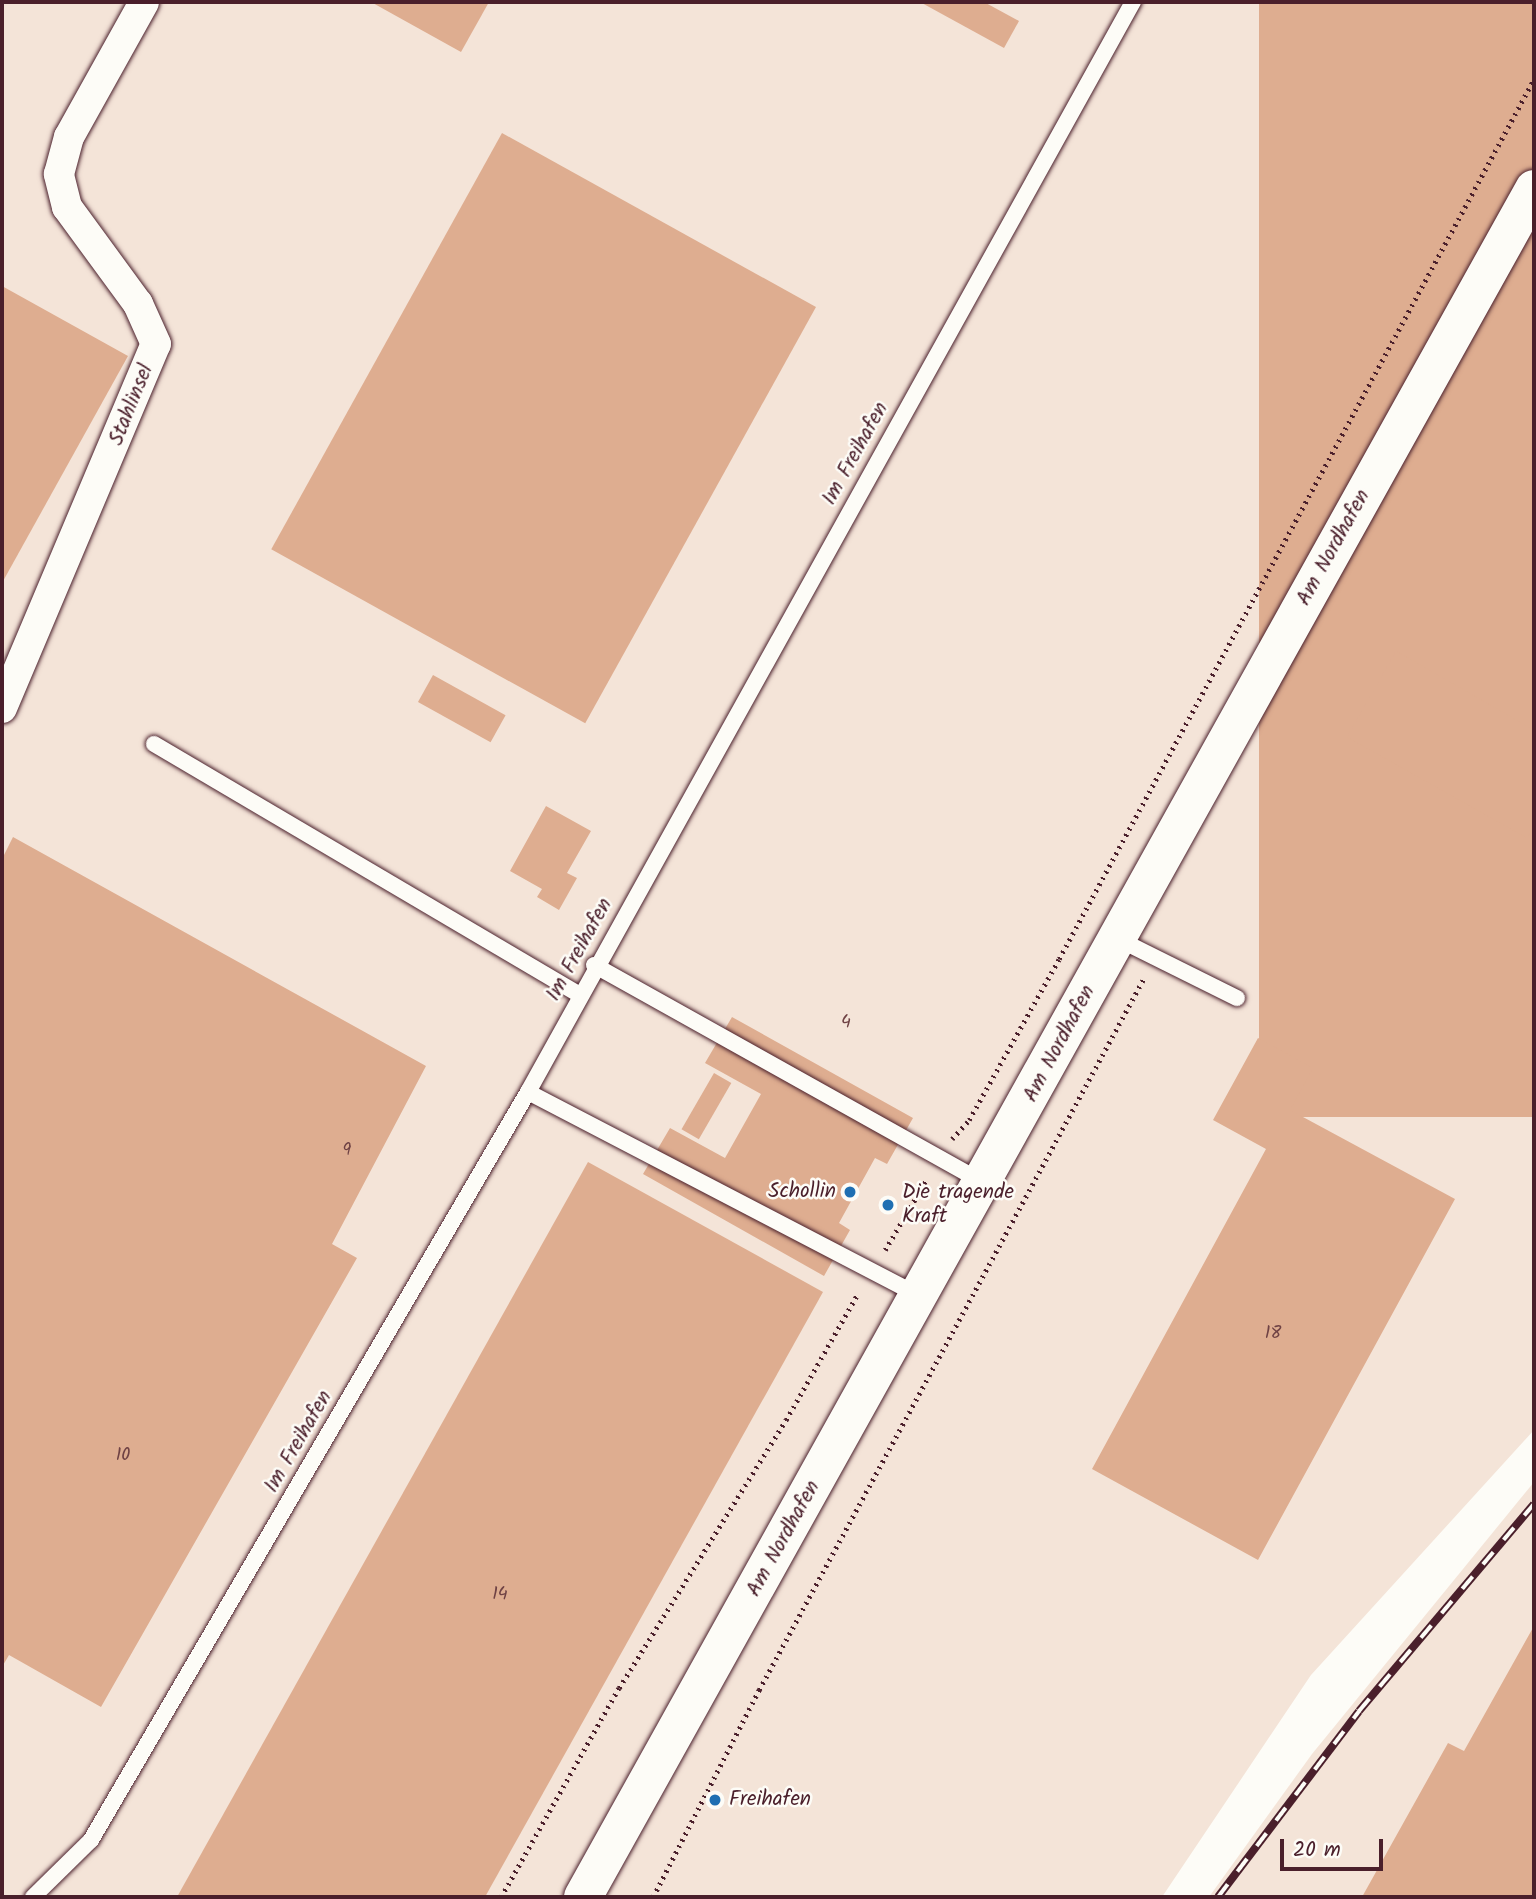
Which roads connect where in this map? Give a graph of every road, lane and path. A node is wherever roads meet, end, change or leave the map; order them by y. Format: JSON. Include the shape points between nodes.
{"nodes":[{"id":1,"x":144,"y":2,"type":"edge"},
{"id":2,"x":1133,"y":2,"type":"edge"},
{"id":3,"x":1534,"y":79,"type":"edge"},
{"id":4,"x":1534,"y":189,"type":"edge"},
{"id":5,"x":2,"y":708,"type":"edge"},
{"id":6,"x":154,"y":744,"type":"dead end"},
{"id":7,"x":1116,"y":938,"type":"junction"},
{"id":8,"x":1155,"y":958,"type":"junction"},
{"id":9,"x":594,"y":965,"type":"junction"},
{"id":10,"x":579,"y":994,"type":"junction"},
{"id":11,"x":1237,"y":998,"type":"dead end"},
{"id":12,"x":528,"y":1092,"type":"junction"},
{"id":13,"x":940,"y":1157,"type":"junction"},
{"id":14,"x":985,"y":1183,"type":"junction"},
{"id":15,"x":872,"y":1271,"type":"junction"},
{"id":16,"x":920,"y":1296,"type":"junction"},
{"id":17,"x":33,"y":1897,"type":"edge"},
{"id":18,"x":501,"y":1897,"type":"edge"},
{"id":19,"x":583,"y":1897,"type":"edge"},
{"id":20,"x":653,"y":1897,"type":"edge"}],
"edges":[{"from":1,"to":5,"type":"street","name":"Stahlinsel","via":[[69,137],[59,174],[67,207],[138,304],[156,344],[143,384]]},
{"from":2,"to":9,"type":"lane","name":"Im Freihafen"},
{"from":3,"to":13,"type":"path","via":[[1053,971],[969,1120]]},
{"from":4,"to":7,"type":"main road","name":"Am Nordhafen"},
{"from":6,"to":10,"type":"lane"},
{"from":7,"to":8,"type":"lane"},
{"from":7,"to":14,"type":"main road","name":"Am Nordhafen"},
{"from":8,"to":11,"type":"lane"},
{"from":8,"to":20,"type":"path","via":[[759,1690]]},
{"from":9,"to":10,"type":"lane","name":"Im Freihafen"},
{"from":9,"to":13,"type":"lane"},
{"from":10,"to":12,"type":"lane","name":"Im Freihafen"},
{"from":12,"to":15,"type":"lane"},
{"from":12,"to":17,"type":"lane","name":"Im Freihafen","via":[[91,1840]]},
{"from":13,"to":14,"type":"lane"},
{"from":13,"to":15,"type":"path"},
{"from":14,"to":16,"type":"main road","name":"Am Nordhafen"},
{"from":15,"to":16,"type":"lane"},
{"from":15,"to":18,"type":"path","via":[[786,1420],[619,1688]]},
{"from":16,"to":19,"type":"main road","name":"Am Nordhafen"}]}
